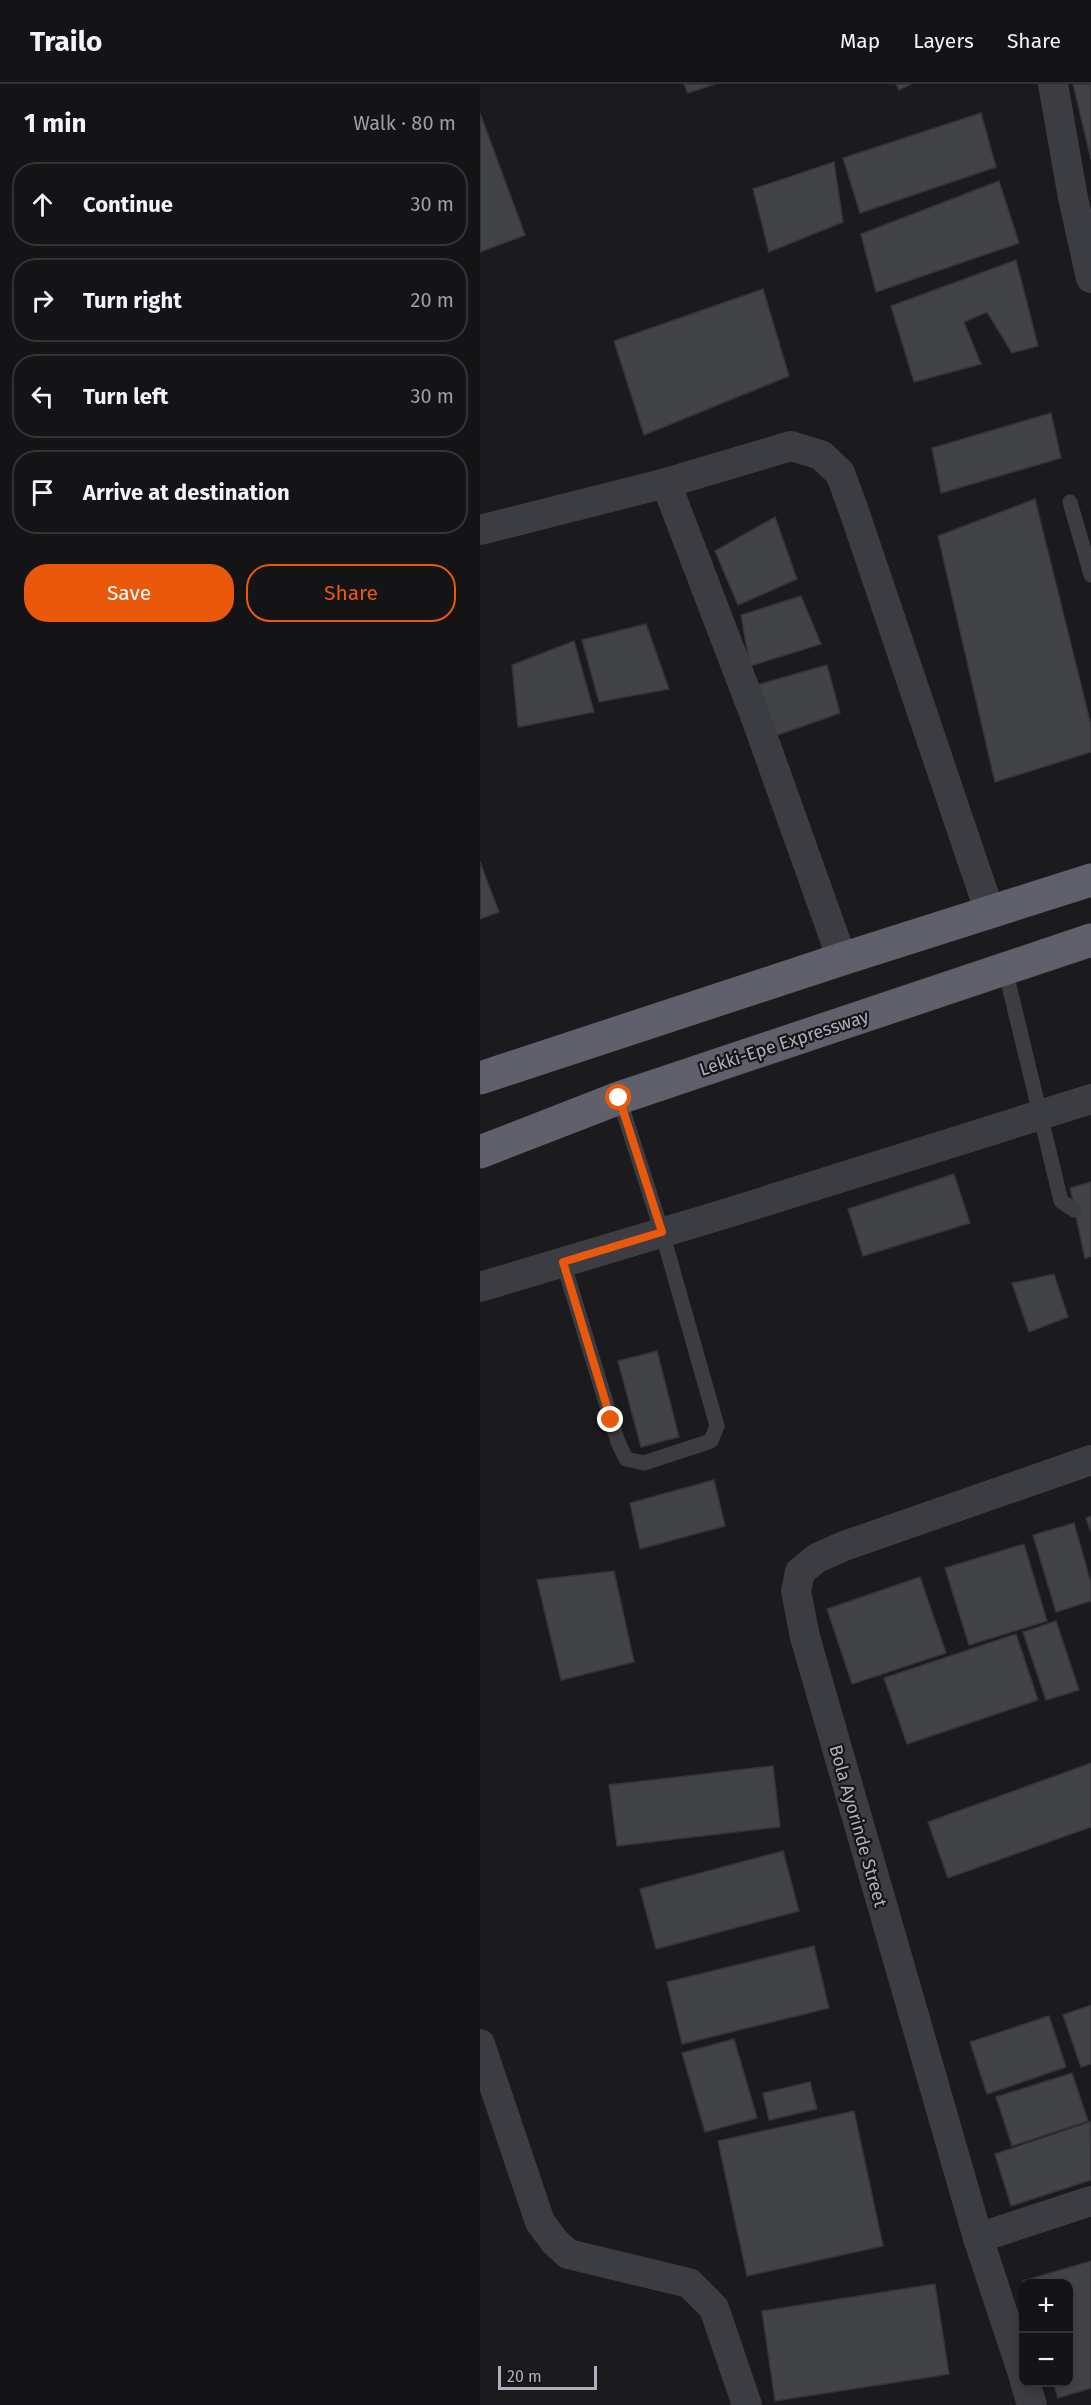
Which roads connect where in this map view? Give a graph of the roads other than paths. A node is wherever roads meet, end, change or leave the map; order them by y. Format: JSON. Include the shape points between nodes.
{"nodes":[{"id":1,"x":1053,"y":84,"type":"edge"},
{"id":2,"x":1091,"y":278,"type":"edge"},
{"id":3,"x":666,"y":483,"type":"junction"},
{"id":4,"x":1070,"y":502,"type":"dead end"},
{"id":5,"x":480,"y":530,"type":"edge"},
{"id":6,"x":1091,"y":575,"type":"edge"},
{"id":7,"x":1091,"y":880,"type":"edge"},
{"id":8,"x":990,"y":913,"type":"junction"},
{"id":9,"x":1091,"y":940,"type":"edge"},
{"id":10,"x":842,"y":959,"type":"junction"},
{"id":11,"x":1005,"y":969,"type":"junction"},
{"id":12,"x":480,"y":1078,"type":"edge"},
{"id":13,"x":619,"y":1098,"type":"junction"},
{"id":14,"x":1091,"y":1099,"type":"edge"},
{"id":15,"x":1042,"y":1115,"type":"junction"},
{"id":16,"x":480,"y":1152,"type":"edge"},
{"id":17,"x":1074,"y":1210,"type":"dead end"},
{"id":18,"x":662,"y":1232,"type":"junction"},
{"id":19,"x":563,"y":1262,"type":"junction"},
{"id":20,"x":480,"y":1287,"type":"edge"},
{"id":21,"x":1091,"y":1460,"type":"edge"},
{"id":22,"x":480,"y":2044,"type":"edge"},
{"id":23,"x":1091,"y":2201,"type":"edge"},
{"id":24,"x":978,"y":2238,"type":"junction"},
{"id":25,"x":1019,"y":2366,"type":"edge"},
{"id":26,"x":1027,"y":2387,"type":"edge"},
{"id":27,"x":747,"y":2405,"type":"edge"},
{"id":28,"x":1032,"y":2405,"type":"edge"}],
"edges":[{"from":1,"to":2,"type":"street"},
{"from":3,"to":5,"type":"street"},
{"from":3,"to":8,"type":"street","via":[[791,446],[821,455],[840,473]]},
{"from":3,"to":10,"type":"street"},
{"from":4,"to":6,"type":"lane"},
{"from":7,"to":8,"type":"highway"},
{"from":8,"to":10,"type":"highway"},
{"from":9,"to":11,"type":"highway","name":"Lekki-Epe Expressway"},
{"from":10,"to":12,"type":"highway"},
{"from":11,"to":13,"type":"highway","name":"Lekki-Epe Expressway"},
{"from":11,"to":15,"type":"lane"},
{"from":13,"to":16,"type":"highway","name":"Lekki-Epe Expressway"},
{"from":13,"to":18,"type":"lane"},
{"from":14,"to":15,"type":"street"},
{"from":15,"to":17,"type":"lane","via":[[1061,1201]]},
{"from":15,"to":18,"type":"street"},
{"from":18,"to":19,"type":"street"},
{"from":18,"to":19,"type":"lane","via":[[717,1426],[711,1441],[644,1462],[626,1459],[618,1442]]},
{"from":19,"to":20,"type":"street"},
{"from":21,"to":24,"type":"street","name":"Bola Ayorinde Street","via":[[817,1558],[800,1572],[796,1591],[805,1637]]},
{"from":22,"to":27,"type":"street","via":[[540,2222],[568,2254],[689,2283],[714,2308]]},
{"from":23,"to":24,"type":"street"},
{"from":24,"to":25,"type":"street","name":"Bola Ayorinde Street"},
{"from":26,"to":28,"type":"street"}]}
